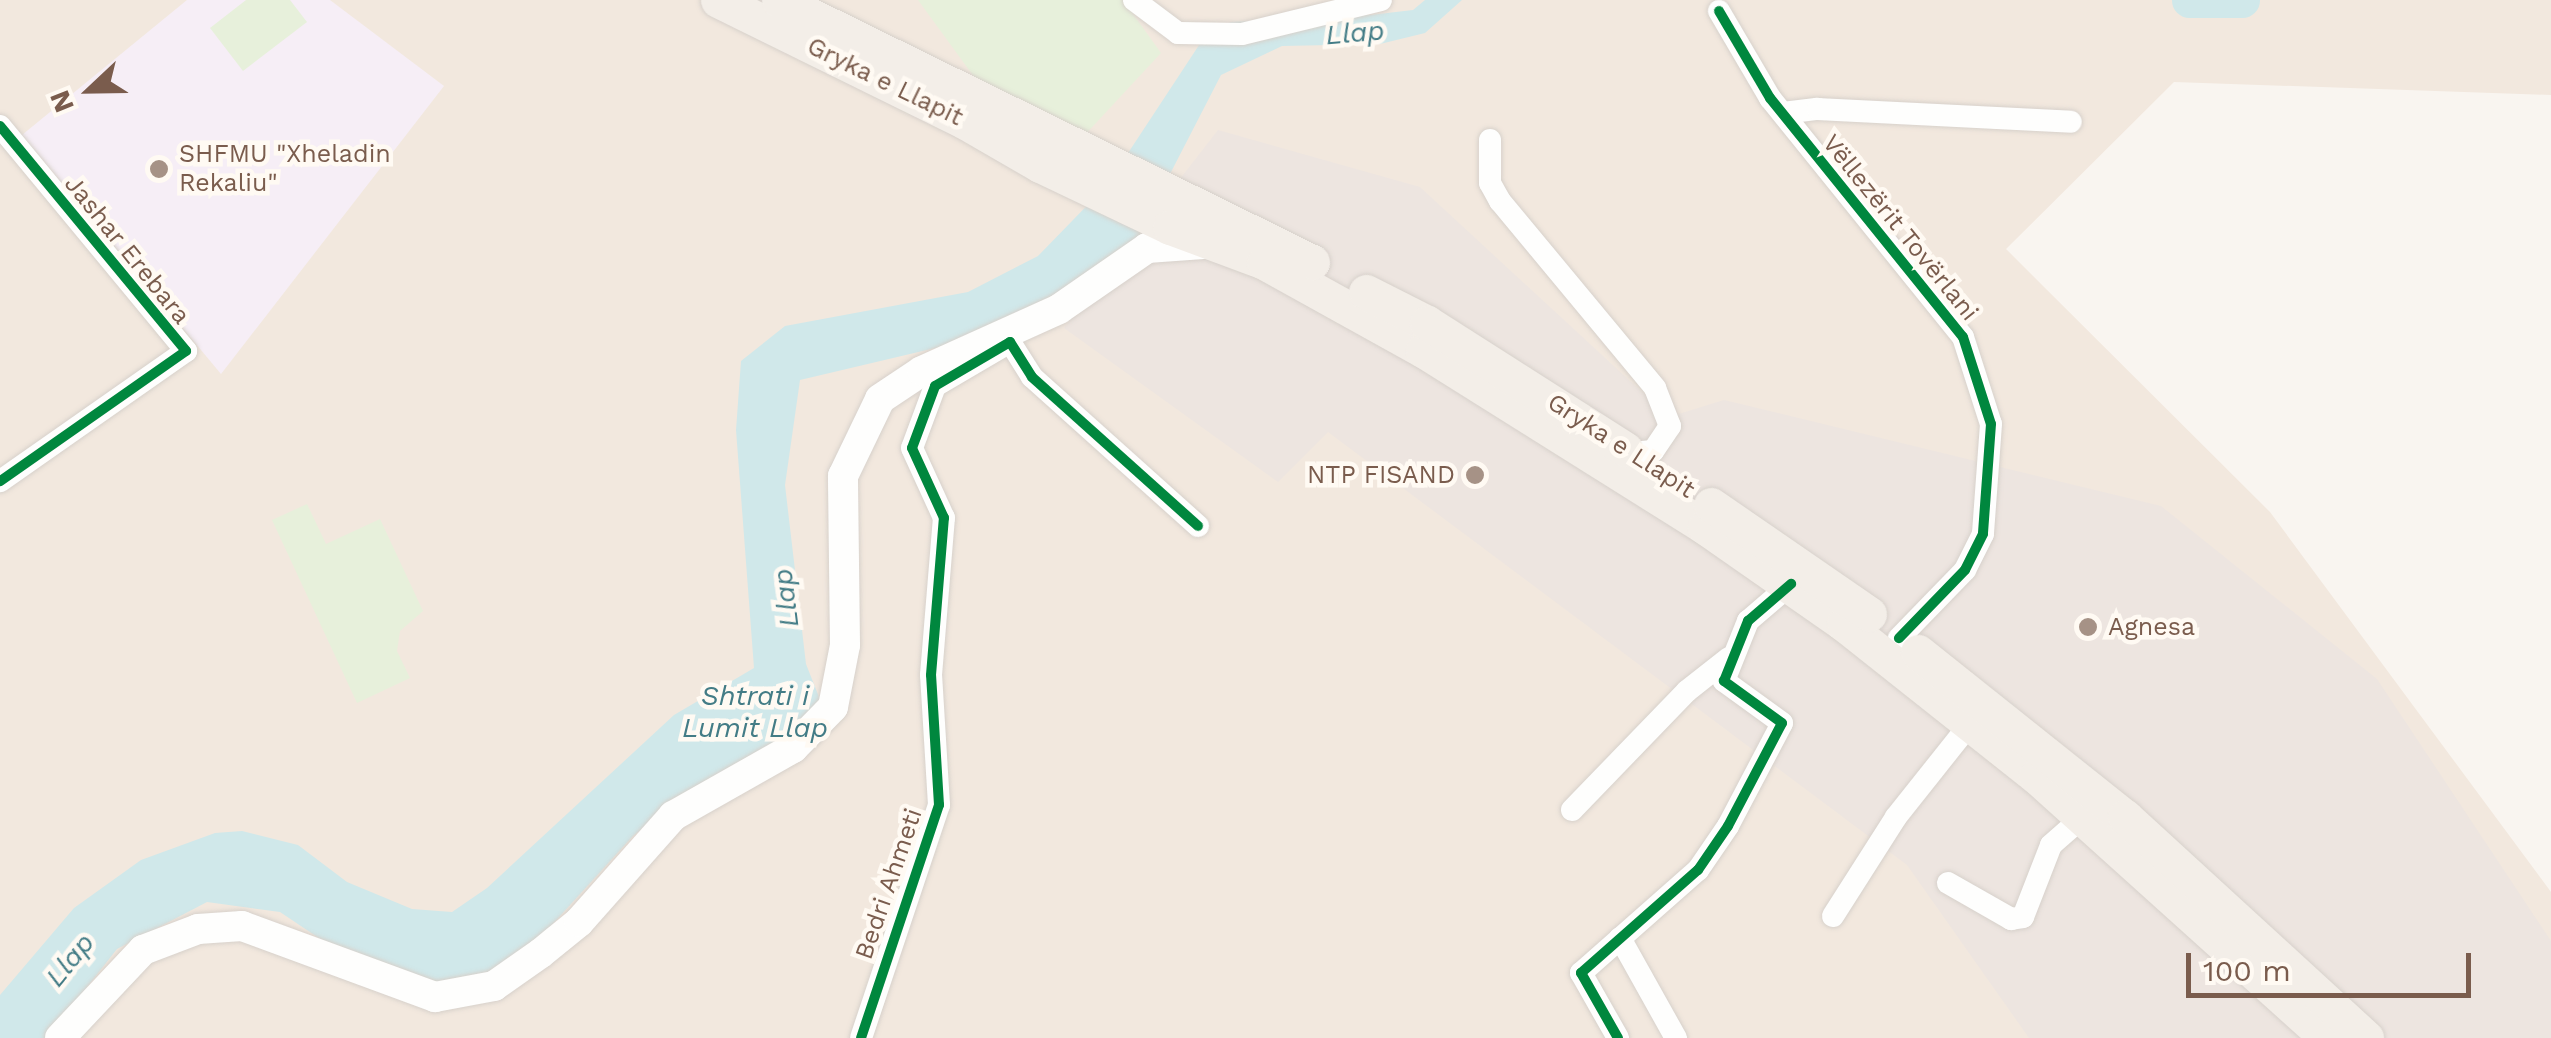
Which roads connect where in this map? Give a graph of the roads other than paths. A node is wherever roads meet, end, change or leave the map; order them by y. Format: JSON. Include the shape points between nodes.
{"nodes":[{"id":1,"x":718,"y":0,"type":"edge"},
{"id":2,"x":779,"y":0,"type":"edge"},
{"id":3,"x":1134,"y":0,"type":"edge"},
{"id":4,"x":1381,"y":0,"type":"edge"},
{"id":5,"x":1719,"y":11,"type":"dead end"},
{"id":6,"x":1783,"y":113,"type":"junction"},
{"id":7,"x":2071,"y":122,"type":"dead end"},
{"id":8,"x":0,"y":126,"type":"edge"},
{"id":9,"x":1490,"y":140,"type":"dead end"},
{"id":10,"x":1175,"y":238,"type":"junction"},
{"id":11,"x":1628,"y":460,"type":"junction"},
{"id":12,"x":0,"y":481,"type":"edge"},
{"id":13,"x":1712,"y":518,"type":"junction"},
{"id":14,"x":1198,"y":526,"type":"dead end"},
{"id":15,"x":1791,"y":584,"type":"junction"},
{"id":16,"x":1899,"y":638,"type":"junction"},
{"id":17,"x":1738,"y":648,"type":"junction"},
{"id":18,"x":1970,"y":724,"type":"junction"},
{"id":19,"x":1572,"y":810,"type":"dead end"},
{"id":20,"x":2084,"y":816,"type":"junction"},
{"id":21,"x":1948,"y":883,"type":"dead end"},
{"id":22,"x":1834,"y":916,"type":"dead end"},
{"id":23,"x":1620,"y":938,"type":"junction"},
{"id":24,"x":60,"y":1038,"type":"edge"},
{"id":25,"x":862,"y":1038,"type":"edge"},
{"id":26,"x":1618,"y":1038,"type":"edge"},
{"id":27,"x":1676,"y":1038,"type":"edge"},
{"id":28,"x":2326,"y":1038,"type":"edge"},
{"id":29,"x":2366,"y":1038,"type":"edge"}],
"edges":[{"from":1,"to":10,"type":"main road","name":"Gryka e Llapit","via":[[964,120]]},
{"from":2,"to":11,"type":"main road","name":"Gryka e Llapit","via":[[1191,198],[1427,323]]},
{"from":3,"to":4,"type":"street","via":[[1178,33],[1242,34]]},
{"from":5,"to":6,"type":"street","name":"Vëllezërit Tovërlani"},
{"from":6,"to":7,"type":"street","name":"Vëllezërit Tovërlani","via":[[1818,109]]},
{"from":6,"to":16,"type":"street","name":"Vëllezërit Tovërlani","via":[[1963,336],[1991,424],[1983,534],[1964,570]]},
{"from":8,"to":12,"type":"street","name":"Jashar Erebara","via":[[186,352]]},
{"from":9,"to":11,"type":"street","via":[[1490,183],[1500,201],[1655,388],[1670,426],[1652,450]]},
{"from":10,"to":11,"type":"main road","name":"Gryka e Llapit","via":[[1218,244],[1346,306]]},
{"from":10,"to":24,"type":"main road","via":[[1147,248],[1058,309],[922,371],[880,399],[842,476],[845,646],[834,707],[793,748],[673,816],[579,922],[541,953],[494,986],[435,997],[242,926],[198,930],[144,950]]},
{"from":11,"to":13,"type":"main road","name":"Gryka e Llapit"},
{"from":13,"to":15,"type":"main road","name":"Gryka e Llapit"},
{"from":13,"to":16,"type":"main road","name":"Gryka e Llapit","via":[[1812,569]]},
{"from":14,"to":25,"type":"street","name":"Bedri Ahmeti","via":[[1032,377],[1010,342],[935,386],[912,448],[944,518],[931,675],[938,805]]},
{"from":15,"to":17,"type":"street","via":[[1748,621]]},
{"from":15,"to":18,"type":"main road","name":"Gryka e Llapit"},
{"from":16,"to":29,"type":"main road","name":"Gryka e Llapit","via":[[2125,817]]},
{"from":17,"to":19,"type":"street"},
{"from":17,"to":23,"type":"street","via":[[1724,682],[1782,723],[1698,870]]},
{"from":18,"to":20,"type":"main road","name":"Gryka e Llapit"},
{"from":18,"to":22,"type":"street","via":[[1896,817]]},
{"from":20,"to":21,"type":"street","via":[[2051,845],[2023,917],[2011,919]]},
{"from":20,"to":28,"type":"main road","name":"Gryka e Llapit"},
{"from":23,"to":26,"type":"street","via":[[1580,973]]},
{"from":23,"to":27,"type":"street"}]}
